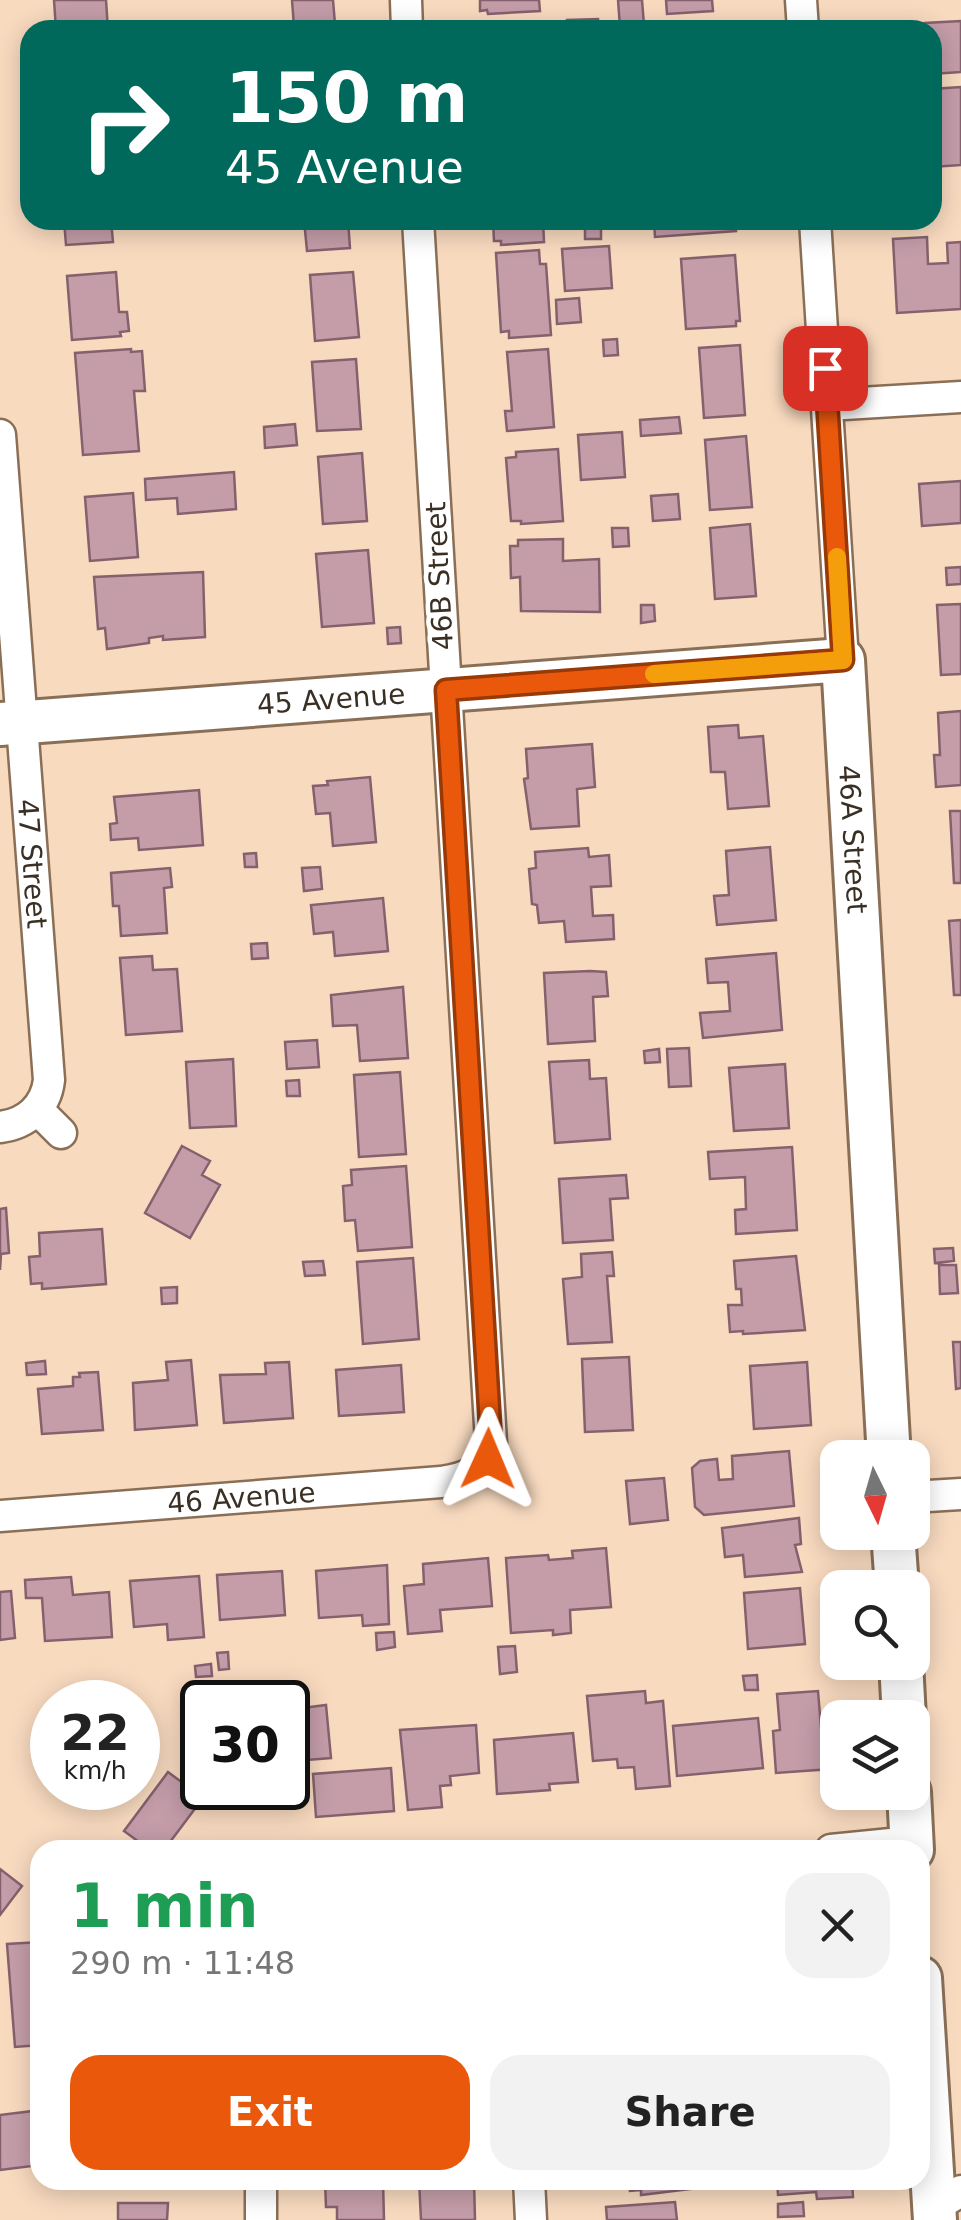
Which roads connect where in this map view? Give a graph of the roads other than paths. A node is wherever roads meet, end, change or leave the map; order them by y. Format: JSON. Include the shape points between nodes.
{"nodes":[{"id":1,"x":419,"y":230,"type":"edge"},
{"id":2,"x":817,"y":230,"type":"edge"},
{"id":3,"x":961,"y":397,"type":"edge"},
{"id":4,"x":827,"y":405,"type":"junction"},
{"id":5,"x":0,"y":435,"type":"edge"},
{"id":6,"x":843,"y":660,"type":"junction"},
{"id":7,"x":446,"y":690,"type":"junction"},
{"id":8,"x":11,"y":723,"type":"edge"},
{"id":9,"x":37,"y":1109,"type":"junction"},
{"id":10,"x":0,"y":1127,"type":"edge"},
{"id":11,"x":61,"y":1133,"type":"dead end"},
{"id":12,"x":888,"y":1440,"type":"edge"},
{"id":13,"x":480,"y":1468,"type":"joint"},
{"id":14,"x":961,"y":1494,"type":"edge"},
{"id":15,"x":930,"y":1496,"type":"edge"},
{"id":16,"x":0,"y":1516,"type":"edge"},
{"id":17,"x":909,"y":1810,"type":"edge"},
{"id":18,"x":912,"y":1840,"type":"edge"},
{"id":19,"x":930,"y":2073,"type":"edge"},
{"id":20,"x":261,"y":2190,"type":"edge"},
{"id":21,"x":530,"y":2190,"type":"edge"},
{"id":22,"x":944,"y":2206,"type":"edge"},
{"id":23,"x":261,"y":2220,"type":"edge"},
{"id":24,"x":532,"y":2220,"type":"edge"}],
"edges":[{"from":1,"to":7,"type":"street","name":"46B Street"},
{"from":2,"to":4,"type":"street","name":"46A Street"},
{"from":3,"to":4,"type":"street"},
{"from":4,"to":6,"type":"street","name":"46A Street"},
{"from":5,"to":8,"type":"street","name":"47 Street"},
{"from":6,"to":7,"type":"street","name":"45 Avenue"},
{"from":6,"to":12,"type":"street","name":"46A Street"},
{"from":7,"to":8,"type":"street","name":"45 Avenue"},
{"from":7,"to":13,"type":"street","name":"46B Street","via":[[491,1442]]},
{"from":8,"to":9,"type":"street","name":"47 Street","via":[[48,1080]]},
{"from":9,"to":10,"type":"street","via":[[18,1124]]},
{"from":9,"to":11,"type":"street"},
{"from":13,"to":16,"type":"street","name":"46 Avenue","via":[[441,1482]]},
{"from":14,"to":15,"type":"street"},
{"from":17,"to":18,"type":"street"},
{"from":19,"to":22,"type":"street"},
{"from":20,"to":23,"type":"street"},
{"from":21,"to":24,"type":"street"}]}
